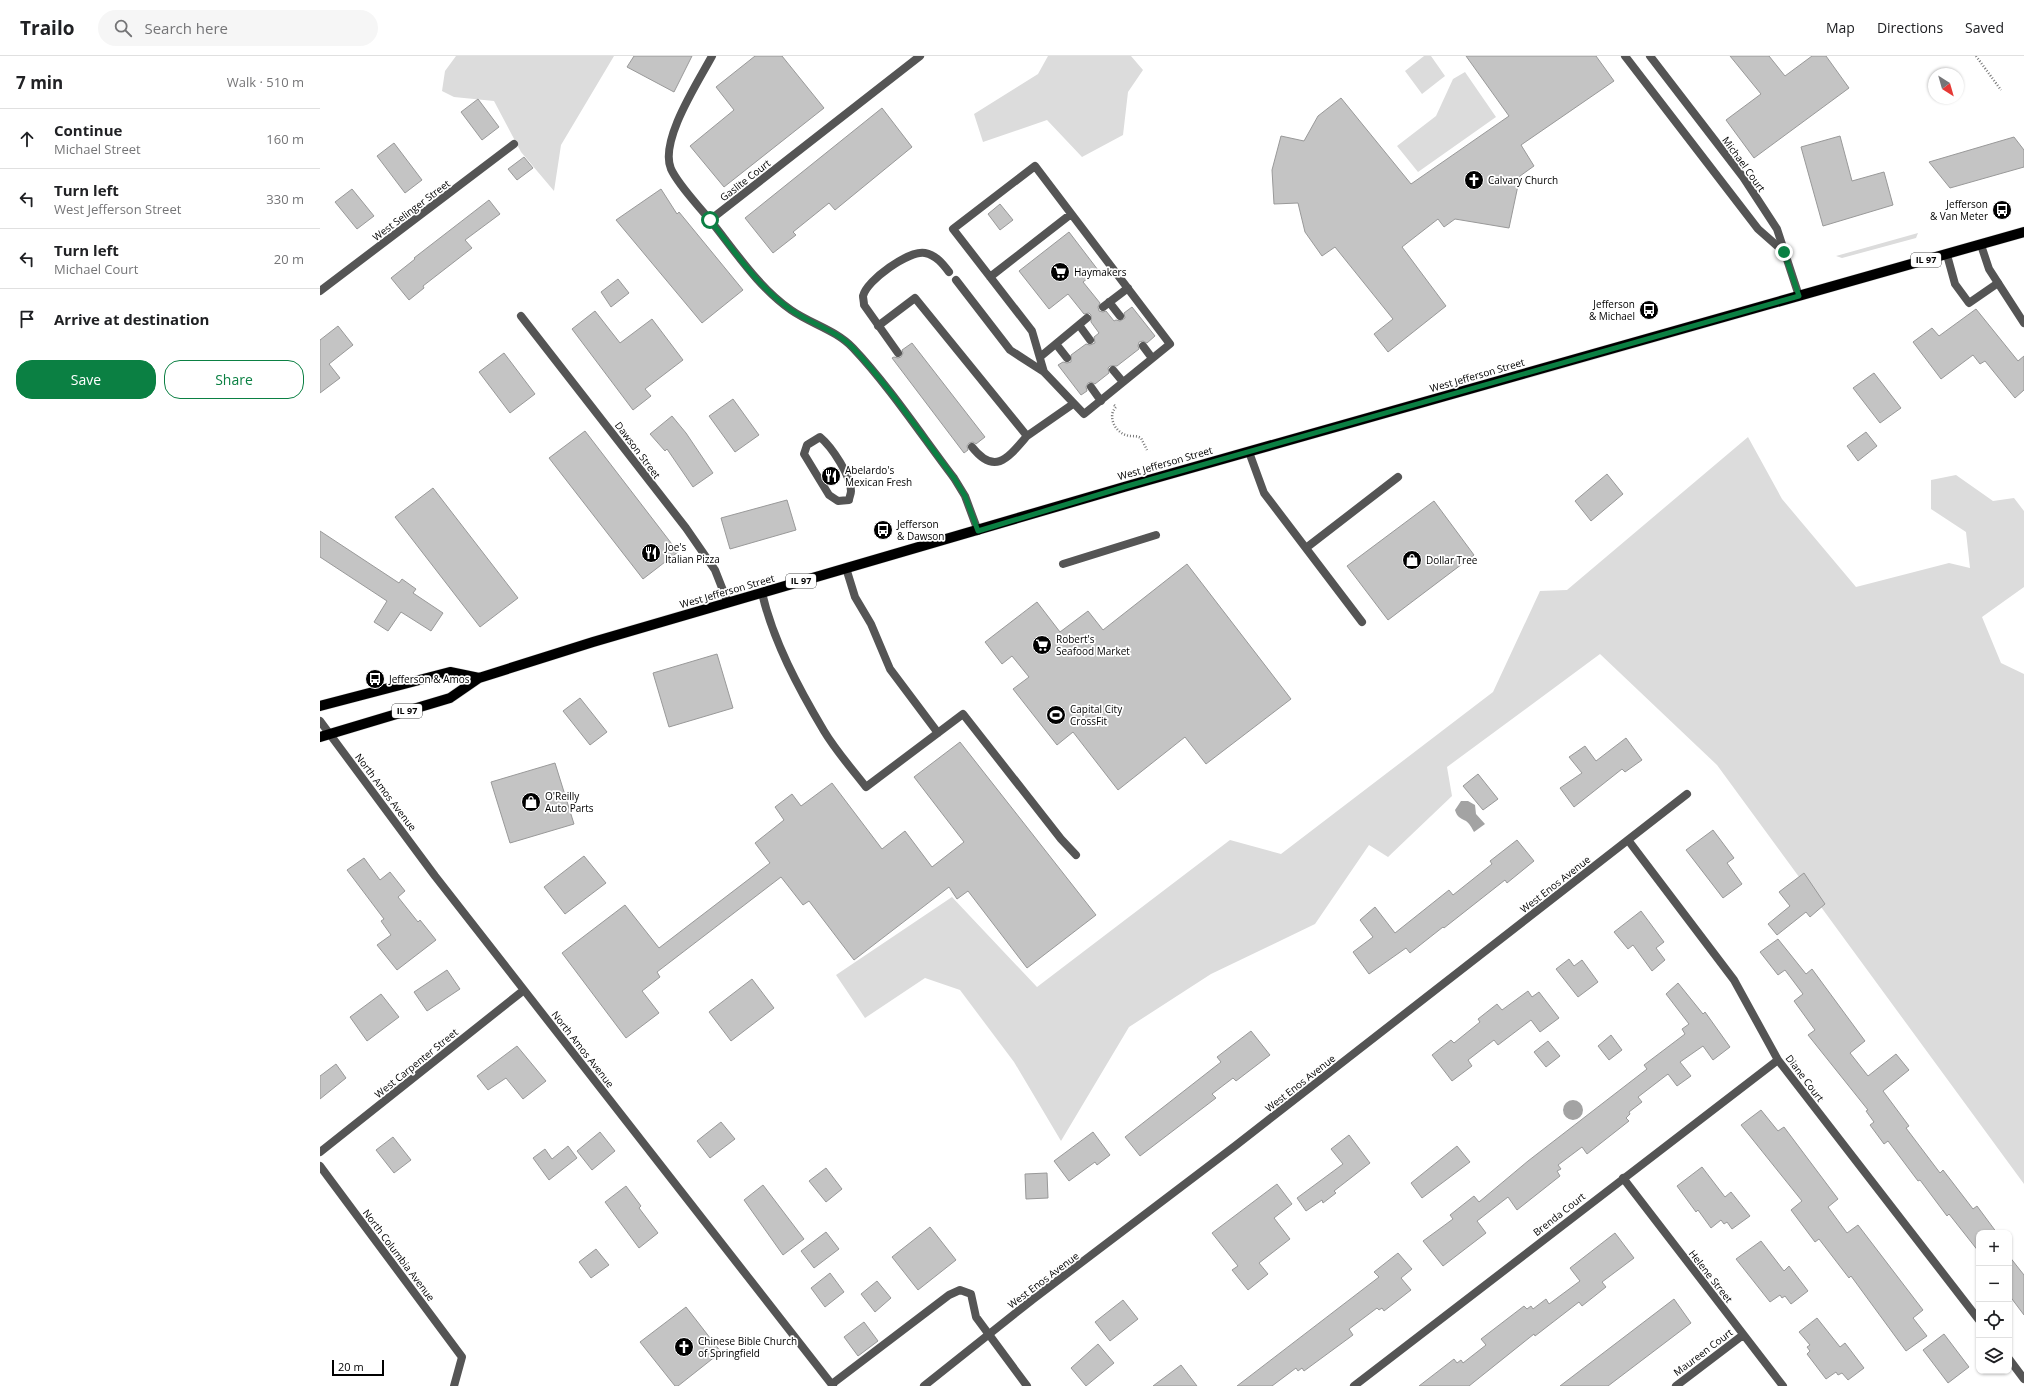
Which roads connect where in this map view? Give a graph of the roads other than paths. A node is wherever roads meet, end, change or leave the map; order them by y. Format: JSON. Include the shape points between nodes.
{"nodes":[{"id":1,"x":712,"y":56,"type":"edge"},
{"id":2,"x":920,"y":56,"type":"edge"},
{"id":3,"x":1625,"y":56,"type":"edge"},
{"id":4,"x":1650,"y":56,"type":"edge"},
{"id":5,"x":514,"y":144,"type":"dead end"},
{"id":6,"x":1071,"y":214,"type":"junction"},
{"id":7,"x":710,"y":220,"type":"junction"},
{"id":8,"x":2024,"y":232,"type":"edge"},
{"id":9,"x":1981,"y":245,"type":"junction"},
{"id":10,"x":1784,"y":252,"type":"junction"},
{"id":11,"x":1947,"y":255,"type":"junction"},
{"id":12,"x":949,"y":272,"type":"dead end"},
{"id":13,"x":990,"y":277,"type":"junction"},
{"id":14,"x":956,"y":280,"type":"dead end"},
{"id":15,"x":1998,"y":283,"type":"junction"},
{"id":16,"x":1128,"y":288,"type":"junction"},
{"id":17,"x":320,"y":292,"type":"edge"},
{"id":18,"x":1799,"y":296,"type":"junction"},
{"id":19,"x":522,"y":316,"type":"dead end"},
{"id":20,"x":1120,"y":316,"type":"dead end"},
{"id":21,"x":1087,"y":318,"type":"dead end"},
{"id":22,"x":2024,"y":323,"type":"edge"},
{"id":23,"x":1079,"y":325,"type":"junction"},
{"id":24,"x":878,"y":326,"type":"junction"},
{"id":25,"x":1090,"y":340,"type":"dead end"},
{"id":26,"x":1056,"y":344,"type":"junction"},
{"id":27,"x":1143,"y":346,"type":"dead end"},
{"id":28,"x":898,"y":353,"type":"dead end"},
{"id":29,"x":1040,"y":357,"type":"junction"},
{"id":30,"x":1067,"y":358,"type":"dead end"},
{"id":31,"x":1152,"y":358,"type":"junction"},
{"id":32,"x":1113,"y":370,"type":"dead end"},
{"id":33,"x":1044,"y":372,"type":"junction"},
{"id":34,"x":1123,"y":382,"type":"junction"},
{"id":35,"x":1091,"y":388,"type":"dead end"},
{"id":36,"x":1101,"y":400,"type":"junction"},
{"id":37,"x":1073,"y":404,"type":"junction"},
{"id":38,"x":1027,"y":436,"type":"junction"},
{"id":39,"x":972,"y":447,"type":"dead end"},
{"id":40,"x":1249,"y":452,"type":"junction"},
{"id":41,"x":1398,"y":477,"type":"dead end"},
{"id":42,"x":848,"y":500,"type":"joint"},
{"id":43,"x":978,"y":531,"type":"junction"},
{"id":44,"x":1156,"y":535,"type":"dead end"},
{"id":45,"x":1306,"y":548,"type":"junction"},
{"id":46,"x":1063,"y":564,"type":"dead end"},
{"id":47,"x":846,"y":568,"type":"junction"},
{"id":48,"x":762,"y":593,"type":"junction"},
{"id":49,"x":728,"y":603,"type":"junction"},
{"id":50,"x":1362,"y":622,"type":"dead end"},
{"id":51,"x":479,"y":678,"type":"junction"},
{"id":52,"x":320,"y":706,"type":"edge"},
{"id":53,"x":320,"y":721,"type":"edge"},
{"id":54,"x":938,"y":732,"type":"junction"},
{"id":55,"x":325,"y":735,"type":"edge"},
{"id":56,"x":1687,"y":794,"type":"dead end"},
{"id":57,"x":1628,"y":840,"type":"junction"},
{"id":58,"x":1076,"y":854,"type":"dead end"},
{"id":59,"x":524,"y":990,"type":"junction"},
{"id":60,"x":1778,"y":1060,"type":"junction"},
{"id":61,"x":320,"y":1152,"type":"edge"},
{"id":62,"x":320,"y":1166,"type":"edge"},
{"id":63,"x":1623,"y":1178,"type":"junction"},
{"id":64,"x":1976,"y":1316,"type":"edge"},
{"id":65,"x":990,"y":1333,"type":"junction"},
{"id":66,"x":1743,"y":1335,"type":"junction"},
{"id":67,"x":2012,"y":1363,"type":"edge"},
{"id":68,"x":2024,"y":1379,"type":"edge"},
{"id":69,"x":833,"y":1385,"type":"edge"},
{"id":70,"x":454,"y":1386,"type":"edge"},
{"id":71,"x":924,"y":1386,"type":"edge"},
{"id":72,"x":1027,"y":1386,"type":"edge"},
{"id":73,"x":1354,"y":1386,"type":"edge"},
{"id":74,"x":1676,"y":1386,"type":"edge"},
{"id":75,"x":1782,"y":1386,"type":"edge"}],
"edges":[{"from":1,"to":7,"type":"street","via":[[672,133],[668,157],[671,169]]},
{"from":2,"to":7,"type":"street","name":"Gaslite Court"},
{"from":3,"to":10,"type":"street","via":[[1758,229]]},
{"from":4,"to":10,"type":"street","name":"Michael Court","via":[[1743,177],[1777,229]]},
{"from":5,"to":17,"type":"street","name":"West Selinger Street"},
{"from":6,"to":13,"type":"street"},
{"from":6,"to":13,"type":"street","via":[[1035,166],[953,229]]},
{"from":6,"to":16,"type":"street"},
{"from":7,"to":43,"type":"street","via":[[752,274],[780,300],[802,317],[836,334],[872,369],[954,478],[965,496]]},
{"from":8,"to":9,"type":"main road","name":"West Jefferson Street","number":"IL 97"},
{"from":9,"to":11,"type":"main road","name":"West Jefferson Street","number":"IL 97"},
{"from":9,"to":15,"type":"street","via":[[1989,270]]},
{"from":10,"to":18,"type":"street","name":"Michael Court"},
{"from":11,"to":15,"type":"street","via":[[1956,284],[1969,303]]},
{"from":11,"to":18,"type":"main road","name":"West Jefferson Street","number":"IL 97"},
{"from":12,"to":24,"type":"street","via":[[938,259],[924,253],[906,256],[887,270],[863,295],[864,305]]},
{"from":13,"to":29,"type":"street","via":[[1032,331]]},
{"from":14,"to":33,"type":"street","via":[[1010,350]]},
{"from":15,"to":22,"type":"street"},
{"from":16,"to":20,"type":"street","via":[[1106,304]]},
{"from":16,"to":31,"type":"street","via":[[1170,344]]},
{"from":18,"to":40,"type":"main road","name":"West Jefferson Street","number":"IL 97"},
{"from":19,"to":49,"type":"street","name":"Dawson Street","via":[[686,528],[715,570]]},
{"from":21,"to":23,"type":"street"},
{"from":23,"to":25,"type":"street"},
{"from":23,"to":26,"type":"street"},
{"from":24,"to":28,"type":"street"},
{"from":24,"to":38,"type":"street","via":[[915,298]]},
{"from":26,"to":29,"type":"street"},
{"from":26,"to":30,"type":"street"},
{"from":27,"to":31,"type":"street"},
{"from":29,"to":33,"type":"street"},
{"from":31,"to":34,"type":"street"},
{"from":32,"to":34,"type":"street"},
{"from":33,"to":37,"type":"street"},
{"from":34,"to":36,"type":"street"},
{"from":35,"to":36,"type":"street"},
{"from":36,"to":37,"type":"street","via":[[1084,414]]},
{"from":37,"to":38,"type":"street"},
{"from":38,"to":39,"type":"street","via":[[1010,456],[990,463],[980,457]]},
{"from":40,"to":43,"type":"main road","name":"West Jefferson Street","number":"IL 97"},
{"from":40,"to":45,"type":"street","via":[[1264,494]]},
{"from":41,"to":45,"type":"street"},
{"from":42,"to":42,"type":"street","via":[[852,492],[846,474],[828,444],[820,437],[807,445],[804,454],[829,495],[838,501]]},
{"from":43,"to":47,"type":"main road","name":"West Jefferson Street","number":"IL 97"},
{"from":44,"to":46,"type":"street"},
{"from":45,"to":50,"type":"street"},
{"from":47,"to":48,"type":"main road","name":"West Jefferson Street","number":"IL 97"},
{"from":47,"to":54,"type":"street","via":[[855,597],[871,624],[890,669]]},
{"from":48,"to":49,"type":"main road","name":"West Jefferson Street","number":"IL 97"},
{"from":48,"to":54,"type":"street","via":[[769,622],[798,684],[825,732],[866,787]]},
{"from":49,"to":51,"type":"main road","name":"West Jefferson Street","number":"IL 97"},
{"from":51,"to":52,"type":"main road","number":"IL 97","via":[[450,672]]},
{"from":51,"to":55,"type":"main road","name":"West Jefferson Street","number":"IL 97","via":[[450,698]]},
{"from":53,"to":55,"type":"street","name":"North Amos Avenue"},
{"from":54,"to":58,"type":"street","via":[[963,714],[1061,839]]},
{"from":55,"to":59,"type":"street","name":"North Amos Avenue"},
{"from":56,"to":57,"type":"street","name":"West Enos Avenue"},
{"from":57,"to":60,"type":"street","name":"Diane Court","via":[[1734,980]]},
{"from":57,"to":65,"type":"street","name":"West Enos Avenue"},
{"from":59,"to":61,"type":"street","name":"West Carpenter Street"},
{"from":59,"to":69,"type":"street","name":"North Amos Avenue"},
{"from":60,"to":63,"type":"street","name":"Brenda Court"},
{"from":60,"to":64,"type":"street","name":"Diane Court"},
{"from":62,"to":70,"type":"street","name":"North Columbia Avenue","via":[[462,1357]]},
{"from":63,"to":66,"type":"street","name":"Helene Street"},
{"from":63,"to":73,"type":"street","name":"Brenda Court"},
{"from":65,"to":69,"type":"street","via":[[976,1317],[971,1294],[960,1290],[949,1295]]},
{"from":65,"to":71,"type":"street","name":"West Enos Avenue"},
{"from":65,"to":72,"type":"street"},
{"from":66,"to":74,"type":"street","name":"Maureen Court"},
{"from":66,"to":75,"type":"street","name":"Helene Street"},
{"from":67,"to":68,"type":"street"}]}
